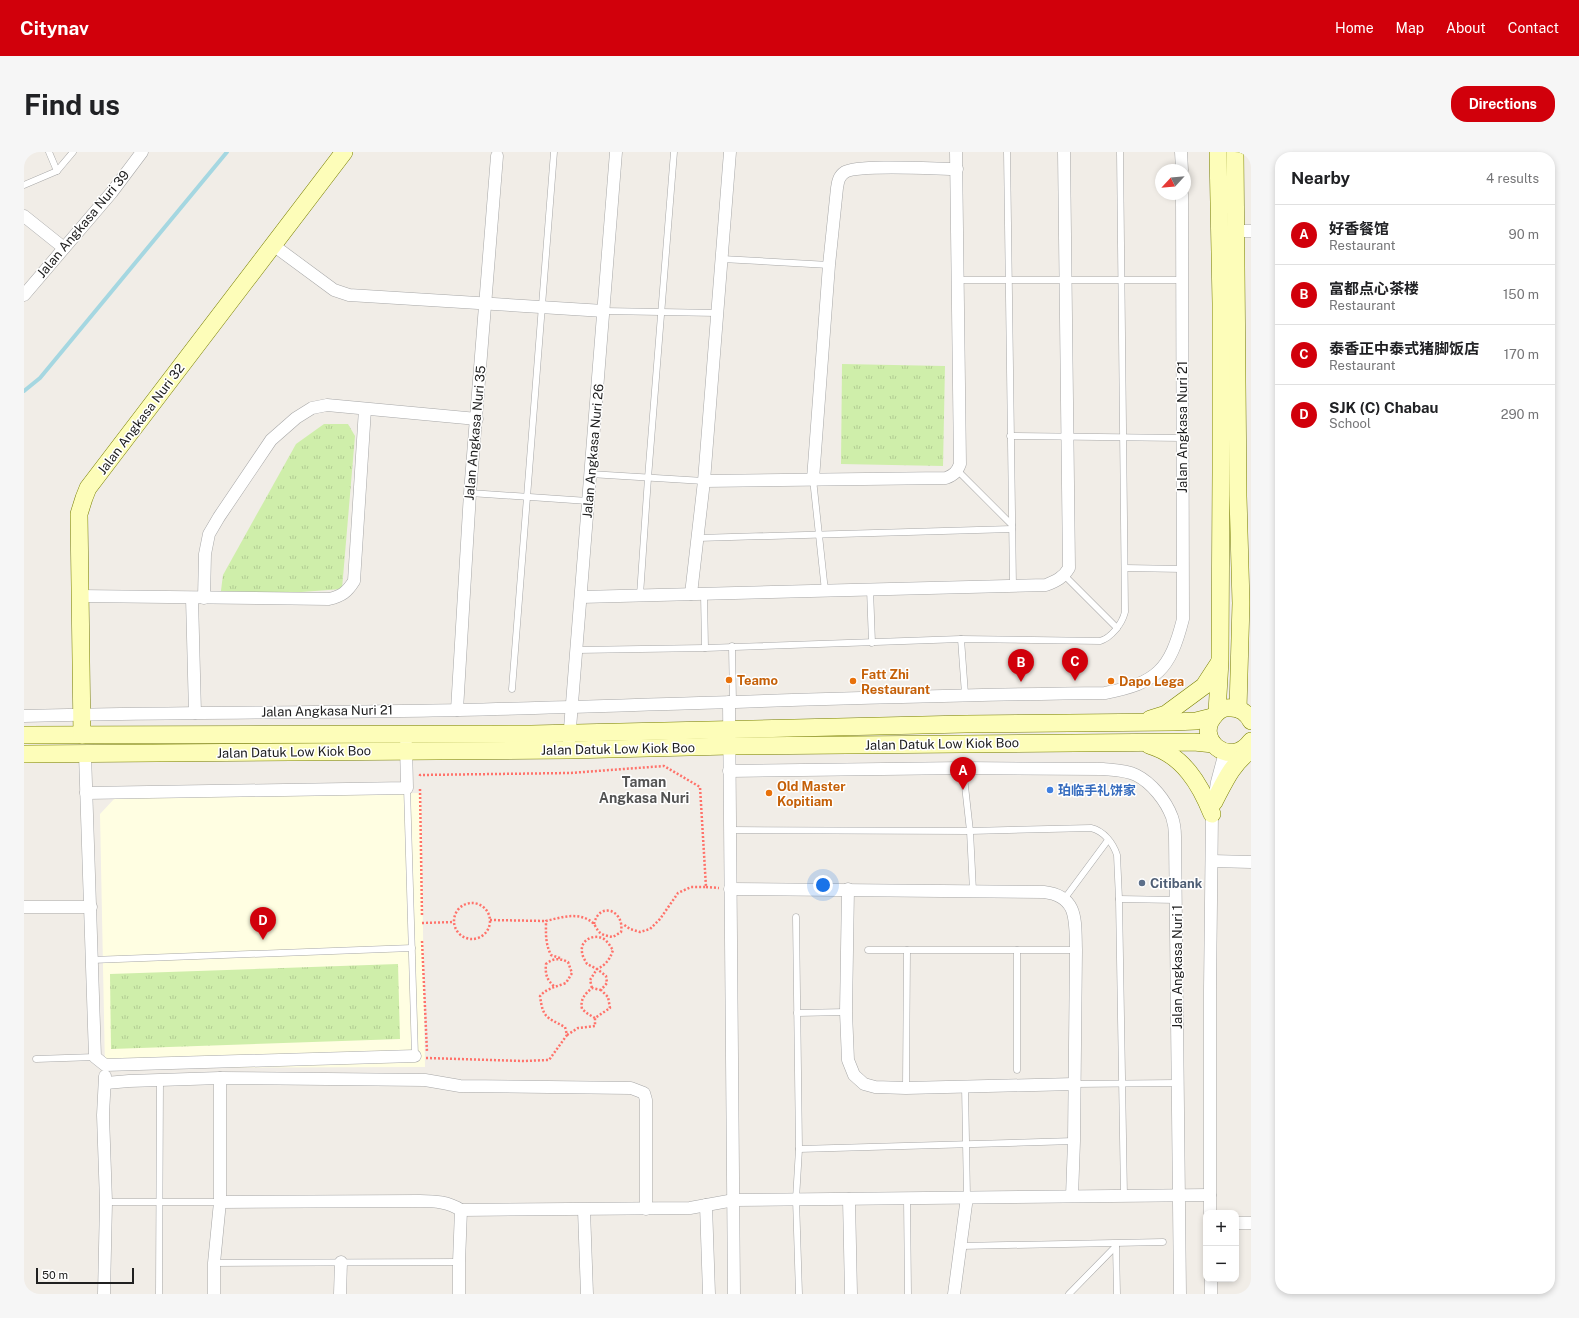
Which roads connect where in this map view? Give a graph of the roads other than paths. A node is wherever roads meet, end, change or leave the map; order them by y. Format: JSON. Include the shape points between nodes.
{"nodes":[{"id":1,"x":49,"y":152,"type":"edge"},
{"id":2,"x":73,"y":152,"type":"edge"},
{"id":3,"x":142,"y":152,"type":"edge"},
{"id":4,"x":344,"y":152,"type":"edge"},
{"id":5,"x":554,"y":152,"type":"edge"},
{"id":6,"x":616,"y":152,"type":"edge"},
{"id":7,"x":674,"y":152,"type":"edge"},
{"id":8,"x":730,"y":152,"type":"edge"},
{"id":9,"x":956,"y":152,"type":"edge"},
{"id":10,"x":1007,"y":152,"type":"edge"},
{"id":11,"x":1064,"y":152,"type":"edge"},
{"id":12,"x":1120,"y":152,"type":"edge"},
{"id":13,"x":1182,"y":152,"type":"edge"},
{"id":14,"x":1218,"y":152,"type":"edge"},
{"id":15,"x":1235,"y":152,"type":"edge"},
{"id":16,"x":497,"y":156,"type":"dead end"},
{"id":17,"x":1182,"y":164,"type":"edge"},
{"id":18,"x":957,"y":169,"type":"junction"},
{"id":19,"x":57,"y":171,"type":"junction"},
{"id":20,"x":24,"y":185,"type":"edge"},
{"id":21,"x":1182,"y":200,"type":"edge"},
{"id":22,"x":24,"y":216,"type":"edge"},
{"id":23,"x":1244,"y":231,"type":"edge"},
{"id":24,"x":273,"y":245,"type":"junction"},
{"id":25,"x":64,"y":248,"type":"junction"},
{"id":26,"x":722,"y":259,"type":"junction"},
{"id":27,"x":829,"y":265,"type":"junction"},
{"id":28,"x":958,"y":280,"type":"junction"},
{"id":29,"x":1008,"y":280,"type":"junction"},
{"id":30,"x":1066,"y":280,"type":"junction"},
{"id":31,"x":1121,"y":280,"type":"junction"},
{"id":32,"x":1182,"y":280,"type":"junction"},
{"id":33,"x":24,"y":295,"type":"edge"},
{"id":34,"x":485,"y":304,"type":"junction"},
{"id":35,"x":541,"y":307,"type":"junction"},
{"id":36,"x":604,"y":311,"type":"junction"},
{"id":37,"x":661,"y":312,"type":"junction"},
{"id":38,"x":717,"y":314,"type":"junction"},
{"id":39,"x":365,"y":408,"type":"junction"},
{"id":40,"x":476,"y":419,"type":"junction"},
{"id":41,"x":1010,"y":436,"type":"junction"},
{"id":42,"x":1067,"y":437,"type":"junction"},
{"id":43,"x":1122,"y":437,"type":"junction"},
{"id":44,"x":1182,"y":438,"type":"junction"},
{"id":45,"x":958,"y":471,"type":"junction"},
{"id":46,"x":590,"y":474,"type":"junction"},
{"id":47,"x":648,"y":478,"type":"junction"},
{"id":48,"x":813,"y":479,"type":"junction"},
{"id":49,"x":704,"y":481,"type":"junction"},
{"id":50,"x":470,"y":493,"type":"junction"},
{"id":51,"x":528,"y":497,"type":"junction"},
{"id":52,"x":588,"y":501,"type":"junction"},
{"id":53,"x":1012,"y":527,"type":"junction"},
{"id":54,"x":819,"y":536,"type":"junction"},
{"id":55,"x":698,"y":538,"type":"junction"},
{"id":56,"x":1125,"y":568,"type":"junction"},
{"id":57,"x":1183,"y":569,"type":"junction"},
{"id":58,"x":1064,"y":576,"type":"junction"},
{"id":59,"x":1013,"y":586,"type":"junction"},
{"id":60,"x":870,"y":589,"type":"junction"},
{"id":61,"x":825,"y":590,"type":"junction"},
{"id":62,"x":691,"y":594,"type":"junction"},
{"id":63,"x":704,"y":594,"type":"junction"},
{"id":64,"x":640,"y":595,"type":"junction"},
{"id":65,"x":79,"y":596,"type":"junction"},
{"id":66,"x":582,"y":597,"type":"junction"},
{"id":67,"x":192,"y":598,"type":"junction"},
{"id":68,"x":204,"y":598,"type":"junction"},
{"id":69,"x":1117,"y":628,"type":"junction"},
{"id":70,"x":961,"y":639,"type":"junction"},
{"id":71,"x":872,"y":643,"type":"junction"},
{"id":72,"x":732,"y":646,"type":"junction"},
{"id":73,"x":705,"y":648,"type":"junction"},
{"id":74,"x":577,"y":650,"type":"junction"},
{"id":75,"x":1220,"y":661,"type":"junction"},
{"id":76,"x":512,"y":690,"type":"dead end"},
{"id":77,"x":965,"y":694,"type":"junction"},
{"id":78,"x":731,"y":702,"type":"junction"},
{"id":79,"x":572,"y":706,"type":"junction"},
{"id":80,"x":457,"y":710,"type":"junction"},
{"id":81,"x":195,"y":713,"type":"junction"},
{"id":82,"x":82,"y":714,"type":"junction"},
{"id":83,"x":1248,"y":714,"type":"edge"},
{"id":84,"x":1215,"y":715,"type":"junction"},
{"id":85,"x":24,"y":716,"type":"edge"},
{"id":86,"x":1143,"y":722,"type":"junction"},
{"id":87,"x":729,"y":729,"type":"junction"},
{"id":88,"x":570,"y":733,"type":"junction"},
{"id":89,"x":24,"y":735,"type":"edge"},
{"id":90,"x":82,"y":735,"type":"junction"},
{"id":91,"x":1251,"y":741,"type":"edge"},
{"id":92,"x":406,"y":742,"type":"junction"},
{"id":93,"x":1142,"y":742,"type":"junction"},
{"id":94,"x":729,"y":746,"type":"junction"},
{"id":95,"x":1219,"y":748,"type":"junction"},
{"id":96,"x":569,"y":750,"type":"junction"},
{"id":97,"x":1251,"y":750,"type":"edge"},
{"id":98,"x":24,"y":754,"type":"edge"},
{"id":99,"x":85,"y":754,"type":"junction"},
{"id":100,"x":963,"y":768,"type":"junction"},
{"id":101,"x":729,"y":771,"type":"junction"},
{"id":102,"x":407,"y":788,"type":"junction"},
{"id":103,"x":86,"y":794,"type":"junction"},
{"id":104,"x":1213,"y":808,"type":"junction"},
{"id":105,"x":729,"y":830,"type":"junction"},
{"id":106,"x":970,"y":831,"type":"junction"},
{"id":107,"x":1108,"y":840,"type":"junction"},
{"id":108,"x":1212,"y":861,"type":"junction"},
{"id":109,"x":1251,"y":862,"type":"edge"},
{"id":110,"x":730,"y":889,"type":"junction"},
{"id":111,"x":848,"y":889,"type":"junction"},
{"id":112,"x":972,"y":891,"type":"junction"},
{"id":113,"x":1065,"y":898,"type":"junction"},
{"id":114,"x":1120,"y":899,"type":"junction"},
{"id":115,"x":1176,"y":900,"type":"junction"},
{"id":116,"x":24,"y":907,"type":"edge"},
{"id":117,"x":91,"y":907,"type":"junction"},
{"id":118,"x":796,"y":917,"type":"dead end"},
{"id":119,"x":412,"y":948,"type":"junction"},
{"id":120,"x":868,"y":950,"type":"dead end"},
{"id":121,"x":907,"y":950,"type":"junction"},
{"id":122,"x":1018,"y":950,"type":"junction"},
{"id":123,"x":1076,"y":950,"type":"junction"},
{"id":124,"x":92,"y":960,"type":"junction"},
{"id":125,"x":846,"y":1012,"type":"junction"},
{"id":126,"x":797,"y":1013,"type":"junction"},
{"id":127,"x":95,"y":1057,"type":"junction"},
{"id":128,"x":421,"y":1057,"type":"joint"},
{"id":129,"x":36,"y":1059,"type":"dead end"},
{"id":130,"x":105,"y":1065,"type":"junction"},
{"id":131,"x":1017,"y":1070,"type":"dead end"},
{"id":132,"x":220,"y":1078,"type":"junction"},
{"id":133,"x":160,"y":1080,"type":"junction"},
{"id":134,"x":106,"y":1083,"type":"junction"},
{"id":135,"x":1177,"y":1083,"type":"junction"},
{"id":136,"x":1074,"y":1084,"type":"junction"},
{"id":137,"x":1121,"y":1084,"type":"junction"},
{"id":138,"x":965,"y":1086,"type":"junction"},
{"id":139,"x":906,"y":1088,"type":"junction"},
{"id":140,"x":1074,"y":1140,"type":"junction"},
{"id":141,"x":966,"y":1144,"type":"junction"},
{"id":142,"x":799,"y":1149,"type":"junction"},
{"id":143,"x":1178,"y":1195,"type":"junction"},
{"id":144,"x":1210,"y":1195,"type":"junction"},
{"id":145,"x":1072,"y":1196,"type":"junction"},
{"id":146,"x":1124,"y":1196,"type":"junction"},
{"id":147,"x":967,"y":1197,"type":"junction"},
{"id":148,"x":907,"y":1198,"type":"junction"},
{"id":149,"x":796,"y":1199,"type":"junction"},
{"id":150,"x":849,"y":1199,"type":"junction"},
{"id":151,"x":734,"y":1200,"type":"junction"},
{"id":152,"x":106,"y":1202,"type":"junction"},
{"id":153,"x":160,"y":1202,"type":"junction"},
{"id":154,"x":220,"y":1202,"type":"junction"},
{"id":155,"x":706,"y":1205,"type":"junction"},
{"id":156,"x":646,"y":1209,"type":"junction"},
{"id":157,"x":461,"y":1210,"type":"junction"},
{"id":158,"x":584,"y":1210,"type":"junction"},
{"id":159,"x":1210,"y":1210,"type":"edge"},
{"id":160,"x":1239,"y":1223,"type":"edge"},
{"id":161,"x":1251,"y":1223,"type":"edge"},
{"id":162,"x":1163,"y":1242,"type":"dead end"},
{"id":163,"x":1116,"y":1244,"type":"junction"},
{"id":164,"x":961,"y":1246,"type":"junction"},
{"id":165,"x":341,"y":1262,"type":"junction"},
{"id":166,"x":459,"y":1262,"type":"junction"},
{"id":167,"x":214,"y":1263,"type":"junction"},
{"id":168,"x":1211,"y":1282,"type":"edge"},
{"id":169,"x":104,"y":1294,"type":"edge"},
{"id":170,"x":159,"y":1294,"type":"edge"},
{"id":171,"x":214,"y":1294,"type":"edge"},
{"id":172,"x":340,"y":1294,"type":"edge"},
{"id":173,"x":459,"y":1294,"type":"edge"},
{"id":174,"x":587,"y":1294,"type":"edge"},
{"id":175,"x":709,"y":1294,"type":"edge"},
{"id":176,"x":734,"y":1294,"type":"edge"},
{"id":177,"x":798,"y":1294,"type":"edge"},
{"id":178,"x":851,"y":1294,"type":"edge"},
{"id":179,"x":908,"y":1294,"type":"edge"},
{"id":180,"x":954,"y":1294,"type":"edge"},
{"id":181,"x":1069,"y":1294,"type":"edge"},
{"id":182,"x":1117,"y":1294,"type":"edge"},
{"id":183,"x":1180,"y":1294,"type":"edge"},
{"id":184,"x":1211,"y":1294,"type":"edge"}],
"edges":[{"from":1,"to":19,"type":"lane"},
{"from":2,"to":19,"type":"lane"},
{"from":3,"to":25,"type":"street","name":"Jalan Angkasa Nuri 39"},
{"from":4,"to":24,"type":"main road","name":"Jalan Angkasa Nuri 32"},
{"from":5,"to":35,"type":"lane"},
{"from":6,"to":36,"type":"street","name":"Jalan Angkasa Nuri 26"},
{"from":7,"to":37,"type":"lane"},
{"from":8,"to":26,"type":"street"},
{"from":9,"to":18,"type":"street"},
{"from":10,"to":29,"type":"lane"},
{"from":11,"to":30,"type":"street"},
{"from":12,"to":31,"type":"lane"},
{"from":13,"to":17,"type":"street"},
{"from":14,"to":75,"type":"main road","via":[[1221,303]]},
{"from":15,"to":23,"type":"main road"},
{"from":16,"to":34,"type":"street","name":"Jalan Angkasa Nuri 35"},
{"from":18,"to":27,"type":"street","via":[[861,168],[845,172],[839,178],[837,188]]},
{"from":18,"to":28,"type":"street"},
{"from":19,"to":20,"type":"lane"},
{"from":21,"to":32,"type":"street","name":"Jalan Angkasa Nuri 21"},
{"from":22,"to":25,"type":"street"},
{"from":23,"to":83,"type":"main road","via":[[1238,496],[1241,603],[1239,658]]},
{"from":24,"to":34,"type":"street","via":[[334,290],[349,295]]},
{"from":24,"to":65,"type":"main road","name":"Jalan Angkasa Nuri 32","via":[[88,488],[79,514]]},
{"from":25,"to":33,"type":"street","name":"Jalan Angkasa Nuri 39"},
{"from":26,"to":27,"type":"lane"},
{"from":26,"to":38,"type":"street"},
{"from":27,"to":48,"type":"street"},
{"from":28,"to":29,"type":"lane"},
{"from":28,"to":45,"type":"street"},
{"from":29,"to":30,"type":"lane"},
{"from":29,"to":41,"type":"lane"},
{"from":30,"to":31,"type":"lane"},
{"from":30,"to":42,"type":"street"},
{"from":31,"to":32,"type":"lane"},
{"from":31,"to":43,"type":"lane"},
{"from":32,"to":44,"type":"street","name":"Jalan Angkasa Nuri 21"},
{"from":34,"to":35,"type":"street"},
{"from":34,"to":40,"type":"street","name":"Jalan Angkasa Nuri 35"},
{"from":35,"to":36,"type":"street"},
{"from":35,"to":51,"type":"lane"},
{"from":36,"to":37,"type":"lane"},
{"from":36,"to":46,"type":"street","name":"Jalan Angkasa Nuri 26"},
{"from":37,"to":38,"type":"lane"},
{"from":37,"to":47,"type":"lane"},
{"from":38,"to":49,"type":"street"},
{"from":39,"to":40,"type":"street"},
{"from":39,"to":68,"type":"street","via":[[327,405],[312,408],[271,440],[209,534],[205,554]]},
{"from":39,"to":68,"type":"street","via":[[354,581],[346,593],[329,599]]},
{"from":40,"to":50,"type":"street","name":"Jalan Angkasa Nuri 35"},
{"from":41,"to":42,"type":"lane"},
{"from":41,"to":53,"type":"lane"},
{"from":42,"to":43,"type":"lane"},
{"from":42,"to":58,"type":"street","via":[[1069,568]]},
{"from":43,"to":44,"type":"lane"},
{"from":43,"to":56,"type":"lane"},
{"from":44,"to":57,"type":"street","name":"Jalan Angkasa Nuri 21"},
{"from":45,"to":48,"type":"street","via":[[946,478]]},
{"from":45,"to":53,"type":"lane"},
{"from":46,"to":47,"type":"lane"},
{"from":46,"to":52,"type":"street","name":"Jalan Angkasa Nuri 26"},
{"from":47,"to":49,"type":"lane"},
{"from":47,"to":64,"type":"lane"},
{"from":48,"to":49,"type":"street"},
{"from":48,"to":54,"type":"lane"},
{"from":49,"to":55,"type":"street"},
{"from":50,"to":51,"type":"lane"},
{"from":50,"to":80,"type":"street","name":"Jalan Angkasa Nuri 35"},
{"from":51,"to":52,"type":"lane"},
{"from":51,"to":76,"type":"lane"},
{"from":52,"to":66,"type":"street","name":"Jalan Angkasa Nuri 26"},
{"from":53,"to":54,"type":"lane"},
{"from":53,"to":59,"type":"lane"},
{"from":54,"to":55,"type":"lane"},
{"from":54,"to":61,"type":"lane"},
{"from":55,"to":62,"type":"street"},
{"from":56,"to":57,"type":"lane"},
{"from":56,"to":69,"type":"lane","via":[[1126,612]]},
{"from":57,"to":77,"type":"street","name":"Jalan Angkasa Nuri 21","via":[[1183,620],[1178,640],[1170,659],[1158,673],[1143,683],[1105,693]]},
{"from":58,"to":59,"type":"street","via":[[1046,585]]},
{"from":58,"to":69,"type":"lane"},
{"from":59,"to":60,"type":"street"},
{"from":60,"to":61,"type":"street"},
{"from":60,"to":71,"type":"lane"},
{"from":61,"to":63,"type":"street"},
{"from":62,"to":63,"type":"street"},
{"from":62,"to":64,"type":"street"},
{"from":63,"to":73,"type":"lane"},
{"from":64,"to":66,"type":"street"},
{"from":65,"to":67,"type":"street"},
{"from":65,"to":82,"type":"main road","name":"Jalan Angkasa Nuri 32"},
{"from":66,"to":74,"type":"street","name":"Jalan Angkasa Nuri 26"},
{"from":67,"to":68,"type":"street"},
{"from":67,"to":81,"type":"street"},
{"from":69,"to":70,"type":"lane","via":[[1100,641]]},
{"from":70,"to":71,"type":"lane"},
{"from":70,"to":77,"type":"lane"},
{"from":71,"to":72,"type":"lane"},
{"from":72,"to":73,"type":"lane"},
{"from":72,"to":78,"type":"lane"},
{"from":73,"to":74,"type":"lane"},
{"from":74,"to":79,"type":"street","name":"Jalan Angkasa Nuri 26"},
{"from":75,"to":84,"type":"main road"},
{"from":75,"to":86,"type":"main road","via":[[1204,686],[1166,714]]},
{"from":77,"to":78,"type":"street","name":"Jalan Angkasa Nuri 21"},
{"from":78,"to":79,"type":"street","name":"Jalan Angkasa Nuri 21"},
{"from":78,"to":87,"type":"street"},
{"from":79,"to":80,"type":"street","name":"Jalan Angkasa Nuri 21"},
{"from":79,"to":88,"type":"street","name":"Jalan Angkasa Nuri 26"},
{"from":80,"to":81,"type":"street","name":"Jalan Angkasa Nuri 21"},
{"from":81,"to":82,"type":"street","name":"Jalan Angkasa Nuri 21"},
{"from":82,"to":85,"type":"street","name":"Jalan Angkasa Nuri 21"},
{"from":82,"to":90,"type":"main road","name":"Jalan Angkasa Nuri 32"},
{"from":83,"to":84,"type":"main road","name":"Jalan Datuk Low Kiok Boo","via":[[1224,709]]},
{"from":84,"to":86,"type":"main road","name":"Jalan Datuk Low Kiok Boo","via":[[1196,721]]},
{"from":84,"to":95,"type":"main road","via":[[1208,728],[1210,739]]},
{"from":86,"to":87,"type":"main road","name":"Jalan Datuk Low Kiok Boo"},
{"from":87,"to":88,"type":"main road","name":"Jalan Datuk Low Kiok Boo"},
{"from":87,"to":94,"type":"street"},
{"from":88,"to":92,"type":"main road","name":"Jalan Datuk Low Kiok Boo"},
{"from":88,"to":96,"type":"street","name":"Jalan Angkasa Nuri 26"},
{"from":89,"to":90,"type":"main road","name":"Jalan Datuk Low Kiok Boo"},
{"from":90,"to":92,"type":"main road","name":"Jalan Datuk Low Kiok Boo"},
{"from":91,"to":95,"type":"main road","name":"Jalan Datuk Low Kiok Boo","via":[[1247,747],[1233,753]]},
{"from":92,"to":96,"type":"main road","name":"Jalan Datuk Low Kiok Boo"},
{"from":92,"to":99,"type":"main road","name":"Jalan Datuk Low Kiok Boo"},
{"from":92,"to":102,"type":"street"},
{"from":93,"to":94,"type":"main road","name":"Jalan Datuk Low Kiok Boo"},
{"from":93,"to":95,"type":"main road","name":"Jalan Datuk Low Kiok Boo","via":[[1194,742]]},
{"from":93,"to":104,"type":"main road","via":[[1163,749],[1187,769]]},
{"from":94,"to":96,"type":"main road","name":"Jalan Datuk Low Kiok Boo"},
{"from":94,"to":101,"type":"street"},
{"from":95,"to":104,"type":"street"},
{"from":97,"to":104,"type":"main road","via":[[1240,758],[1230,772]]},
{"from":98,"to":99,"type":"main road","name":"Jalan Datuk Low Kiok Boo"},
{"from":99,"to":103,"type":"street"},
{"from":100,"to":101,"type":"street","name":"Jalan Angkasa Nuri 1"},
{"from":100,"to":106,"type":"lane"},
{"from":100,"to":115,"type":"street","name":"Jalan Angkasa Nuri 1","via":[[1103,768],[1137,775],[1152,786],[1165,802],[1173,818],[1176,836]]},
{"from":101,"to":105,"type":"street"},
{"from":102,"to":103,"type":"street"},
{"from":102,"to":119,"type":"lane"},
{"from":103,"to":117,"type":"street"},
{"from":104,"to":108,"type":"street"},
{"from":105,"to":106,"type":"lane"},
{"from":105,"to":110,"type":"street"},
{"from":106,"to":107,"type":"lane","via":[[1091,828],[1102,832]]},
{"from":106,"to":112,"type":"lane"},
{"from":107,"to":113,"type":"lane"},
{"from":107,"to":114,"type":"lane","via":[[1117,855]]},
{"from":108,"to":109,"type":"street"},
{"from":108,"to":144,"type":"street"},
{"from":110,"to":111,"type":"street"},
{"from":110,"to":151,"type":"street"},
{"from":111,"to":112,"type":"street"},
{"from":111,"to":125,"type":"street"},
{"from":112,"to":113,"type":"street","via":[[1044,892],[1055,893]]},
{"from":113,"to":123,"type":"street","via":[[1075,919]]},
{"from":114,"to":115,"type":"lane"},
{"from":114,"to":137,"type":"lane"},
{"from":115,"to":135,"type":"street","name":"Jalan Angkasa Nuri 1"},
{"from":116,"to":117,"type":"street"},
{"from":117,"to":124,"type":"street"},
{"from":118,"to":126,"type":"lane"},
{"from":119,"to":124,"type":"lane"},
{"from":119,"to":128,"type":"lane"},
{"from":120,"to":121,"type":"lane"},
{"from":121,"to":122,"type":"lane"},
{"from":121,"to":139,"type":"lane"},
{"from":122,"to":123,"type":"lane"},
{"from":122,"to":131,"type":"lane"},
{"from":123,"to":136,"type":"street"},
{"from":124,"to":127,"type":"street"},
{"from":125,"to":126,"type":"lane"},
{"from":125,"to":139,"type":"street","via":[[848,1060],[854,1075],[864,1084],[875,1087]]},
{"from":126,"to":142,"type":"lane"},
{"from":127,"to":129,"type":"lane"},
{"from":127,"to":130,"type":"street"},
{"from":128,"to":130,"type":"street"},
{"from":130,"to":134,"type":"street"},
{"from":132,"to":133,"type":"street"},
{"from":132,"to":154,"type":"street"},
{"from":132,"to":156,"type":"street","via":[[425,1080],[460,1086],[638,1090],[644,1093],[647,1107]]},
{"from":133,"to":134,"type":"street"},
{"from":133,"to":153,"type":"lane"},
{"from":134,"to":152,"type":"street","via":[[102,1115]]},
{"from":135,"to":137,"type":"lane"},
{"from":135,"to":143,"type":"street","name":"Jalan Angkasa Nuri 1"},
{"from":136,"to":137,"type":"lane"},
{"from":136,"to":138,"type":"street"},
{"from":136,"to":140,"type":"street"},
{"from":137,"to":146,"type":"lane"},
{"from":138,"to":139,"type":"street"},
{"from":138,"to":141,"type":"lane"},
{"from":140,"to":141,"type":"lane"},
{"from":140,"to":145,"type":"street"},
{"from":141,"to":142,"type":"lane"},
{"from":141,"to":147,"type":"lane"},
{"from":142,"to":149,"type":"lane"},
{"from":143,"to":144,"type":"street"},
{"from":143,"to":146,"type":"street"},
{"from":143,"to":183,"type":"street","name":"Jalan Angkasa Nuri 1"},
{"from":144,"to":159,"type":"street"},
{"from":145,"to":146,"type":"street"},
{"from":145,"to":147,"type":"street"},
{"from":147,"to":148,"type":"street"},
{"from":147,"to":164,"type":"street"},
{"from":148,"to":150,"type":"street"},
{"from":148,"to":179,"type":"lane"},
{"from":149,"to":150,"type":"street"},
{"from":149,"to":151,"type":"street"},
{"from":149,"to":177,"type":"lane"},
{"from":150,"to":178,"type":"street"},
{"from":151,"to":155,"type":"street"},
{"from":151,"to":176,"type":"street"},
{"from":152,"to":153,"type":"lane"},
{"from":152,"to":169,"type":"street"},
{"from":153,"to":154,"type":"lane"},
{"from":153,"to":170,"type":"lane"},
{"from":154,"to":157,"type":"street","via":[[441,1201]]},
{"from":154,"to":167,"type":"street"},
{"from":155,"to":156,"type":"street"},
{"from":155,"to":175,"type":"street"},
{"from":156,"to":158,"type":"street"},
{"from":157,"to":158,"type":"street"},
{"from":157,"to":166,"type":"street"},
{"from":158,"to":174,"type":"street"},
{"from":160,"to":161,"type":"street"},
{"from":162,"to":163,"type":"lane"},
{"from":163,"to":164,"type":"lane"},
{"from":163,"to":181,"type":"lane"},
{"from":163,"to":182,"type":"lane"},
{"from":164,"to":180,"type":"street"},
{"from":165,"to":166,"type":"lane"},
{"from":165,"to":167,"type":"lane"},
{"from":165,"to":172,"type":"street"},
{"from":166,"to":173,"type":"street"},
{"from":167,"to":171,"type":"street"},
{"from":168,"to":184,"type":"street"}]}
